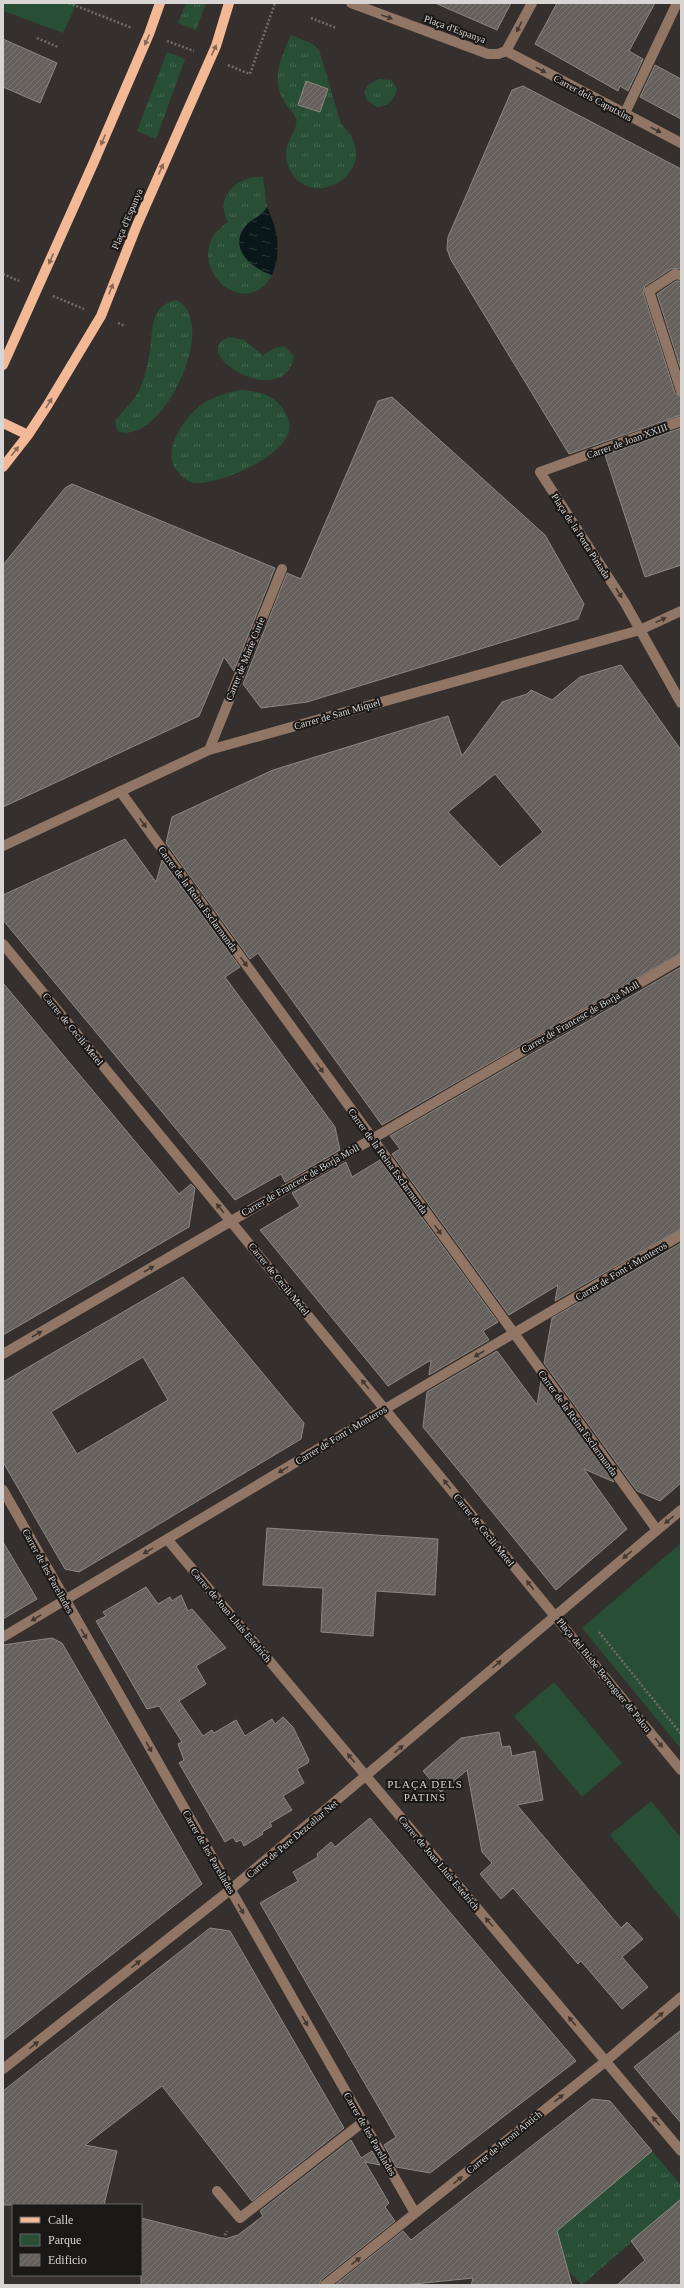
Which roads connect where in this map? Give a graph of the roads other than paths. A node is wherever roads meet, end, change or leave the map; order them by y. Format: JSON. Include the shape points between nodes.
{"nodes":[{"id":1,"x":160,"y":3,"type":"edge"},
{"id":2,"x":230,"y":3,"type":"edge"},
{"id":3,"x":351,"y":3,"type":"edge"},
{"id":4,"x":532,"y":3,"type":"edge"},
{"id":5,"x":677,"y":3,"type":"edge"},
{"id":6,"x":506,"y":51,"type":"junction"},
{"id":7,"x":624,"y":114,"type":"junction"},
{"id":8,"x":681,"y":143,"type":"edge"},
{"id":9,"x":681,"y":275,"type":"edge"},
{"id":10,"x":3,"y":365,"type":"edge"},
{"id":11,"x":681,"y":390,"type":"edge"},
{"id":12,"x":681,"y":421,"type":"edge"},
{"id":13,"x":3,"y":423,"type":"edge"},
{"id":14,"x":28,"y":435,"type":"junction"},
{"id":15,"x":573,"y":461,"type":"joint"},
{"id":16,"x":3,"y":467,"type":"edge"},
{"id":17,"x":282,"y":569,"type":"dead end"},
{"id":18,"x":681,"y":611,"type":"edge"},
{"id":19,"x":640,"y":630,"type":"junction"},
{"id":20,"x":681,"y":703,"type":"edge"},
{"id":21,"x":209,"y":750,"type":"junction"},
{"id":22,"x":120,"y":792,"type":"junction"},
{"id":23,"x":3,"y":846,"type":"edge"},
{"id":24,"x":3,"y":944,"type":"edge"},
{"id":25,"x":681,"y":959,"type":"edge"},
{"id":26,"x":371,"y":1138,"type":"junction"},
{"id":27,"x":230,"y":1221,"type":"junction"},
{"id":28,"x":681,"y":1235,"type":"edge"},
{"id":29,"x":513,"y":1334,"type":"junction"},
{"id":30,"x":3,"y":1354,"type":"edge"},
{"id":31,"x":385,"y":1409,"type":"junction"},
{"id":32,"x":3,"y":1490,"type":"edge"},
{"id":33,"x":681,"y":1510,"type":"edge"},
{"id":34,"x":657,"y":1530,"type":"junction"},
{"id":35,"x":167,"y":1539,"type":"junction"},
{"id":36,"x":65,"y":1600,"type":"junction"},
{"id":37,"x":554,"y":1615,"type":"junction"},
{"id":38,"x":3,"y":1637,"type":"edge"},
{"id":39,"x":681,"y":1770,"type":"edge"},
{"id":40,"x":366,"y":1777,"type":"junction"},
{"id":41,"x":230,"y":1890,"type":"junction"},
{"id":42,"x":681,"y":1997,"type":"edge"},
{"id":43,"x":606,"y":2061,"type":"junction"},
{"id":44,"x":3,"y":2069,"type":"edge"},
{"id":45,"x":363,"y":2122,"type":"junction"},
{"id":46,"x":681,"y":2151,"type":"edge"},
{"id":47,"x":217,"y":2191,"type":"dead end"},
{"id":48,"x":416,"y":2214,"type":"junction"},
{"id":49,"x":325,"y":2285,"type":"edge"}],
"edges":[{"from":1,"to":10,"type":"main road","one_way":true,"via":[[149,34]]},
{"from":14,"to":2,"type":"main road","name":"Plaça d'Espanya","one_way":true,"via":[[101,316],[137,225],[216,46]]},
{"from":3,"to":6,"type":"street","name":"Plaça d'Espanya","one_way":true,"via":[[488,54]]},
{"from":4,"to":6,"type":"street","one_way":true},
{"from":5,"to":7,"type":"street"},
{"from":6,"to":7,"type":"street","name":"Carrer dels Caputxins","one_way":true},
{"from":7,"to":8,"type":"street","name":"Carrer dels Caputxins","one_way":true},
{"from":9,"to":11,"type":"street","via":[[675,274],[649,291]]},
{"from":12,"to":15,"type":"street","name":"Carrer de Joan XXIII"},
{"from":13,"to":14,"type":"main road"},
{"from":16,"to":14,"type":"main road","name":"Plaça d'Espanya","one_way":true},
{"from":15,"to":19,"type":"street","name":"Plaça de la Porta Pintada","one_way":true,"via":[[540,472]]},
{"from":17,"to":21,"type":"street","name":"Carrer de Marie Curie"},
{"from":19,"to":18,"type":"street","name":"Carrer de Sant Miquel","one_way":true},
{"from":19,"to":20,"type":"street"},
{"from":19,"to":21,"type":"street","name":"Carrer de Sant Miquel"},
{"from":21,"to":22,"type":"street","name":"Carrer de Sant Miquel"},
{"from":22,"to":23,"type":"street","name":"Carrer de Sant Miquel"},
{"from":22,"to":26,"type":"street","name":"Carrer de la Reina Esclarmunda","one_way":true},
{"from":27,"to":24,"type":"street","name":"Carrer de Cecili Metel","one_way":true},
{"from":25,"to":26,"type":"street","name":"Carrer de Francesc de Borja Moll"},
{"from":26,"to":27,"type":"street","name":"Carrer de Francesc de Borja Moll"},
{"from":26,"to":29,"type":"street","name":"Carrer de la Reina Esclarmunda","one_way":true},
{"from":30,"to":27,"type":"street","name":"Carrer de Francesc de Borja Moll","one_way":true},
{"from":31,"to":27,"type":"street","name":"Carrer de Cecili Metel","one_way":true},
{"from":28,"to":29,"type":"street","name":"Carrer de Font i Monteros"},
{"from":29,"to":31,"type":"street","name":"Carrer de Font i Monteros","one_way":true},
{"from":29,"to":34,"type":"street","name":"Carrer de la Reina Esclarmunda"},
{"from":31,"to":35,"type":"street","name":"Carrer de Font i Monteros","one_way":true},
{"from":37,"to":31,"type":"street","name":"Carrer de Cecili Metel","one_way":true},
{"from":32,"to":36,"type":"street","name":"Carrer de les Parellades"},
{"from":33,"to":34,"type":"street","name":"Plaça del Bisbe Berenguer de Palou","one_way":true},
{"from":34,"to":37,"type":"street","name":"Plaça del Bisbe Berenguer de Palou","one_way":true},
{"from":35,"to":36,"type":"street","name":"Carrer de Font i Monteros","one_way":true},
{"from":40,"to":35,"type":"street","name":"Carrer de Joan Lluís Estelrich","one_way":true},
{"from":36,"to":38,"type":"street","name":"Carrer de Font i Monteros","one_way":true},
{"from":36,"to":41,"type":"street","name":"Carrer de les Parellades","one_way":true},
{"from":37,"to":39,"type":"street","name":"Plaça del Bisbe Berenguer de Palou","one_way":true},
{"from":40,"to":37,"type":"street","name":"Carrer de Pere Dezcallar Net","one_way":true},
{"from":40,"to":41,"type":"street","name":"Carrer de Pere Dezcallar Net"},
{"from":43,"to":40,"type":"street","name":"Carrer de Joan Lluís Estelrich","one_way":true},
{"from":44,"to":41,"type":"street","name":"Carrer de Pere Dezcallar Net","one_way":true},
{"from":41,"to":45,"type":"street","name":"Carrer de les Parellades","one_way":true},
{"from":43,"to":42,"type":"street","name":"Carrer de Jeroni Antich","one_way":true},
{"from":46,"to":43,"type":"street","name":"Carrer de Joan Lluís Estelrich","one_way":true},
{"from":48,"to":43,"type":"street","name":"Carrer de Jeroni Antich","one_way":true},
{"from":45,"to":47,"type":"street","via":[[240,2218]]},
{"from":45,"to":48,"type":"street","name":"Carrer de les Parellades"},
{"from":49,"to":48,"type":"street","name":"Carrer de Jeroni Antich","one_way":true}]}
